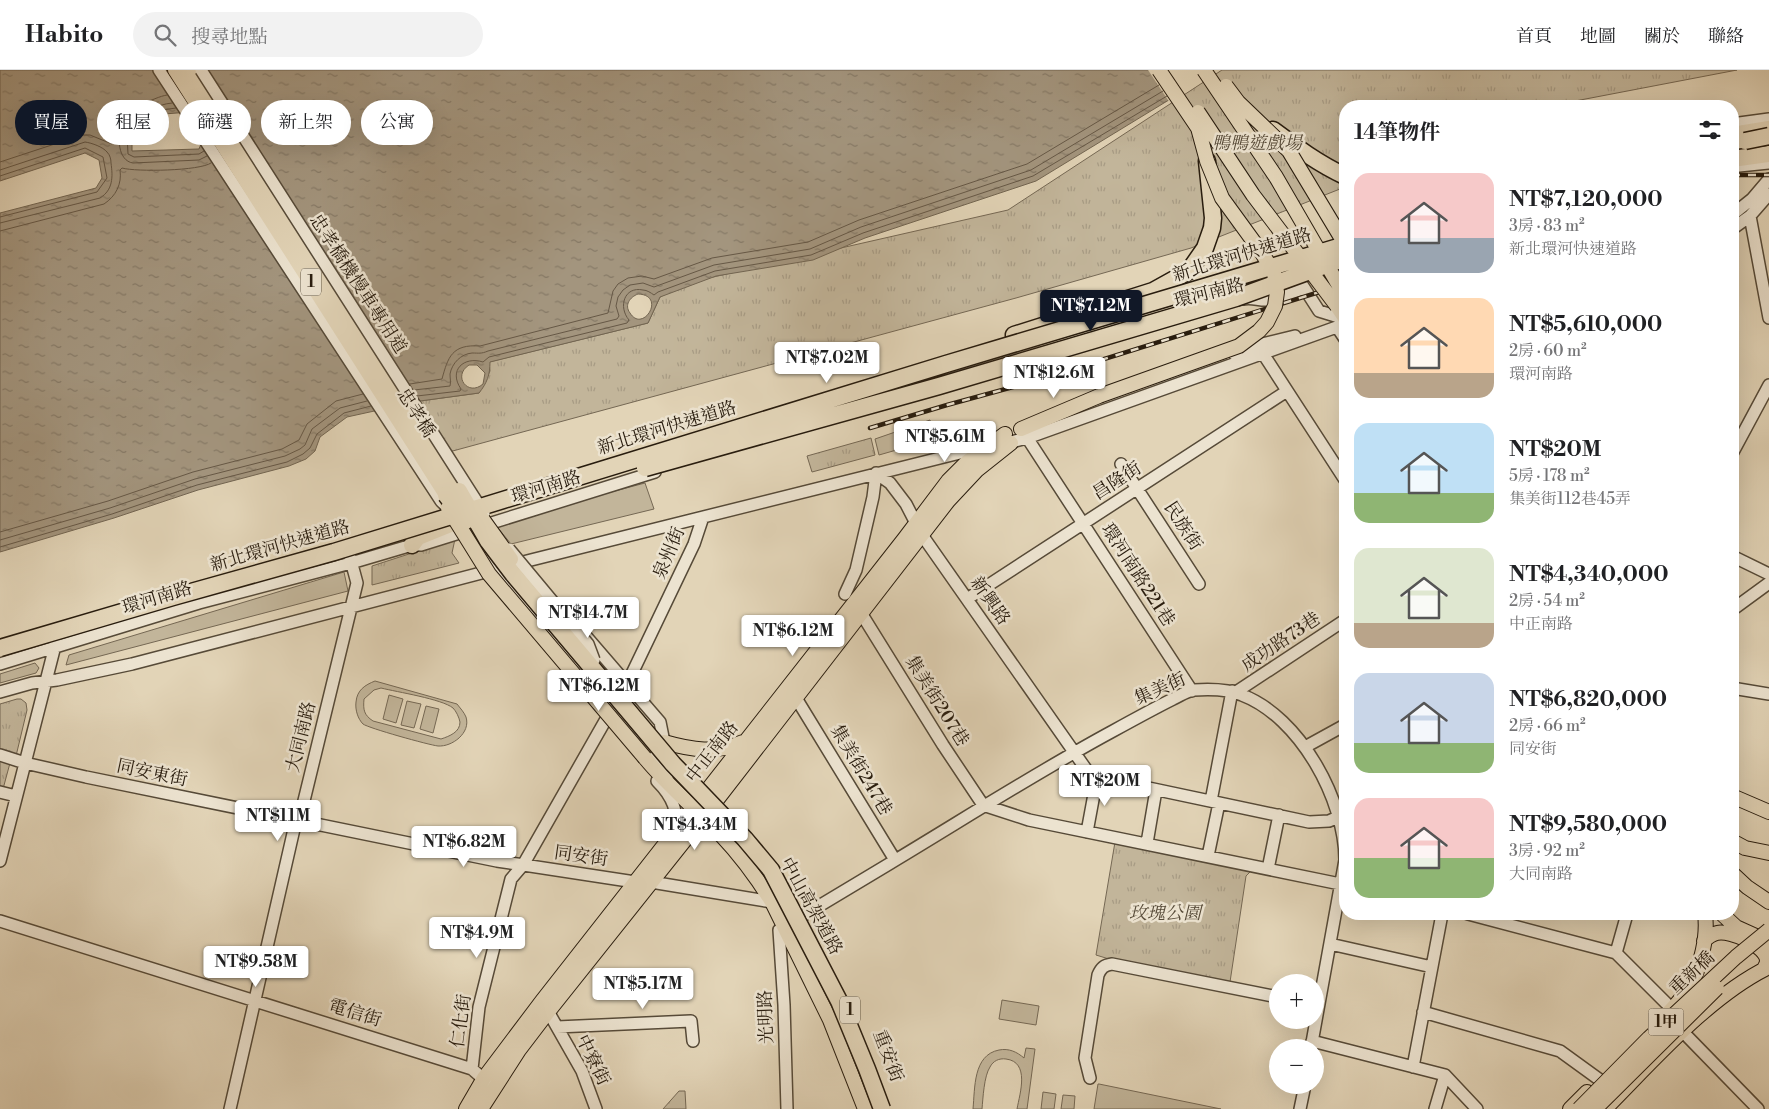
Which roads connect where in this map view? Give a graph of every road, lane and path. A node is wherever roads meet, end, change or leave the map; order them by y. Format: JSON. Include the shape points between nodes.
{"nodes":[{"id":1,"x":159,"y":70,"type":"edge"},
{"id":2,"x":175,"y":70,"type":"edge"},
{"id":3,"x":190,"y":70,"type":"edge"},
{"id":4,"x":200,"y":70,"type":"edge"},
{"id":5,"x":1159,"y":70,"type":"edge"},
{"id":6,"x":1170,"y":70,"type":"edge"},
{"id":7,"x":1204,"y":70,"type":"edge"},
{"id":8,"x":1215,"y":70,"type":"edge"},
{"id":9,"x":1246,"y":110,"type":"junction"},
{"id":10,"x":1769,"y":119,"type":"edge"},
{"id":11,"x":1739,"y":123,"type":"edge"},
{"id":12,"x":1769,"y":128,"type":"edge"},
{"id":13,"x":1769,"y":136,"type":"edge"},
{"id":14,"x":1739,"y":138,"type":"edge"},
{"id":15,"x":1739,"y":139,"type":"edge"},
{"id":16,"x":1739,"y":139,"type":"edge"},
{"id":17,"x":1769,"y":141,"type":"edge"},
{"id":18,"x":1769,"y":154,"type":"edge"},
{"id":19,"x":1739,"y":157,"type":"edge"},
{"id":20,"x":1207,"y":161,"type":"junction"},
{"id":21,"x":1739,"y":162,"type":"edge"},
{"id":22,"x":1769,"y":163,"type":"edge"},
{"id":23,"x":1339,"y":173,"type":"edge"},
{"id":24,"x":1769,"y":179,"type":"edge"},
{"id":25,"x":1769,"y":194,"type":"edge"},
{"id":26,"x":1739,"y":209,"type":"edge"},
{"id":27,"x":1750,"y":216,"type":"junction"},
{"id":28,"x":1739,"y":224,"type":"edge"},
{"id":29,"x":1339,"y":246,"type":"edge"},
{"id":30,"x":1339,"y":254,"type":"edge"},
{"id":31,"x":1339,"y":254,"type":"edge"},
{"id":32,"x":1339,"y":255,"type":"edge"},
{"id":33,"x":1339,"y":255,"type":"edge"},
{"id":34,"x":1296,"y":275,"type":"junction"},
{"id":35,"x":1339,"y":286,"type":"edge"},
{"id":36,"x":1248,"y":298,"type":"joint"},
{"id":37,"x":1768,"y":304,"type":"edge"},
{"id":38,"x":1339,"y":315,"type":"edge"},
{"id":39,"x":1099,"y":316,"type":"junction"},
{"id":40,"x":1769,"y":318,"type":"edge"},
{"id":41,"x":1339,"y":320,"type":"edge"},
{"id":42,"x":1339,"y":324,"type":"edge"},
{"id":43,"x":1107,"y":340,"type":"junction"},
{"id":44,"x":1260,"y":349,"type":"junction"},
{"id":45,"x":946,"y":364,"type":"junction"},
{"id":46,"x":1769,"y":385,"type":"edge"},
{"id":47,"x":1286,"y":391,"type":"junction"},
{"id":48,"x":1024,"y":433,"type":"junction"},
{"id":49,"x":1008,"y":439,"type":"junction"},
{"id":50,"x":1739,"y":440,"type":"edge"},
{"id":51,"x":988,"y":446,"type":"junction"},
{"id":52,"x":1121,"y":464,"type":"dead end"},
{"id":53,"x":1339,"y":471,"type":"edge"},
{"id":54,"x":876,"y":473,"type":"junction"},
{"id":55,"x":1137,"y":488,"type":"junction"},
{"id":56,"x":451,"y":498,"type":"junction"},
{"id":57,"x":703,"y":517,"type":"junction"},
{"id":58,"x":470,"y":518,"type":"junction"},
{"id":59,"x":1084,"y":524,"type":"junction"},
{"id":60,"x":919,"y":529,"type":"junction"},
{"id":61,"x":412,"y":545,"type":"joint"},
{"id":62,"x":347,"y":548,"type":"junction"},
{"id":63,"x":1739,"y":559,"type":"edge"},
{"id":64,"x":351,"y":563,"type":"junction"},
{"id":65,"x":509,"y":566,"type":"junction"},
{"id":66,"x":496,"y":570,"type":"junction"},
{"id":67,"x":1769,"y":574,"type":"edge"},
{"id":68,"x":1769,"y":583,"type":"edge"},
{"id":69,"x":1199,"y":584,"type":"dead end"},
{"id":70,"x":845,"y":594,"type":"dead end"},
{"id":71,"x":967,"y":599,"type":"junction"},
{"id":72,"x":558,"y":602,"type":"junction"},
{"id":73,"x":1739,"y":605,"type":"edge"},
{"id":74,"x":351,"y":608,"type":"junction"},
{"id":75,"x":547,"y":611,"type":"junction"},
{"id":76,"x":861,"y":614,"type":"junction"},
{"id":77,"x":537,"y":618,"type":"junction"},
{"id":78,"x":1339,"y":624,"type":"edge"},
{"id":79,"x":527,"y":627,"type":"junction"},
{"id":80,"x":59,"y":629,"type":"junction"},
{"id":81,"x":0,"y":646,"type":"edge"},
{"id":82,"x":54,"y":648,"type":"junction"},
{"id":83,"x":0,"y":658,"type":"edge"},
{"id":84,"x":594,"y":660,"type":"junction"},
{"id":85,"x":0,"y":664,"type":"edge"},
{"id":86,"x":46,"y":682,"type":"junction"},
{"id":87,"x":627,"y":684,"type":"junction"},
{"id":88,"x":1739,"y":689,"type":"edge"},
{"id":89,"x":1192,"y":690,"type":"junction"},
{"id":90,"x":0,"y":692,"type":"edge"},
{"id":91,"x":1234,"y":692,"type":"junction"},
{"id":92,"x":1769,"y":694,"type":"edge"},
{"id":93,"x":796,"y":698,"type":"junction"},
{"id":94,"x":605,"y":721,"type":"junction"},
{"id":95,"x":1339,"y":728,"type":"edge"},
{"id":96,"x":745,"y":741,"type":"junction"},
{"id":97,"x":664,"y":742,"type":"junction"},
{"id":98,"x":1305,"y":747,"type":"junction"},
{"id":99,"x":1074,"y":751,"type":"junction"},
{"id":100,"x":0,"y":755,"type":"edge"},
{"id":101,"x":25,"y":763,"type":"junction"},
{"id":102,"x":687,"y":771,"type":"junction"},
{"id":103,"x":1097,"y":778,"type":"junction"},
{"id":104,"x":1156,"y":790,"type":"junction"},
{"id":105,"x":0,"y":792,"type":"edge"},
{"id":106,"x":674,"y":795,"type":"junction"},
{"id":107,"x":16,"y":796,"type":"junction"},
{"id":108,"x":711,"y":796,"type":"junction"},
{"id":109,"x":1739,"y":799,"type":"edge"},
{"id":110,"x":1215,"y":802,"type":"junction"},
{"id":111,"x":983,"y":806,"type":"junction"},
{"id":112,"x":1769,"y":812,"type":"edge"},
{"id":113,"x":698,"y":813,"type":"junction"},
{"id":114,"x":1279,"y":816,"type":"junction"},
{"id":115,"x":1338,"y":817,"type":"junction"},
{"id":116,"x":298,"y":820,"type":"junction"},
{"id":117,"x":1339,"y":821,"type":"edge"},
{"id":118,"x":1087,"y":832,"type":"junction"},
{"id":119,"x":672,"y":834,"type":"junction"},
{"id":120,"x":1147,"y":843,"type":"junction"},
{"id":121,"x":1739,"y":845,"type":"edge"},
{"id":122,"x":1769,"y":854,"type":"edge"},
{"id":123,"x":1208,"y":856,"type":"junction"},
{"id":124,"x":895,"y":860,"type":"junction"},
{"id":125,"x":0,"y":861,"type":"edge"},
{"id":126,"x":522,"y":865,"type":"junction"},
{"id":127,"x":1268,"y":869,"type":"junction"},
{"id":128,"x":1739,"y":880,"type":"edge"},
{"id":129,"x":635,"y":882,"type":"junction"},
{"id":130,"x":651,"y":882,"type":"junction"},
{"id":131,"x":1339,"y":884,"type":"edge"},
{"id":132,"x":772,"y":902,"type":"junction"},
{"id":133,"x":1769,"y":902,"type":"edge"},
{"id":134,"x":1339,"y":903,"type":"edge"},
{"id":135,"x":802,"y":916,"type":"junction"},
{"id":136,"x":1441,"y":920,"type":"edge"},
{"id":137,"x":1491,"y":920,"type":"edge"},
{"id":138,"x":1625,"y":920,"type":"edge"},
{"id":139,"x":1705,"y":920,"type":"edge"},
{"id":140,"x":1728,"y":920,"type":"edge"},
{"id":141,"x":0,"y":921,"type":"edge"},
{"id":142,"x":784,"y":927,"type":"junction"},
{"id":143,"x":1769,"y":930,"type":"edge"},
{"id":144,"x":1704,"y":941,"type":"junction"},
{"id":145,"x":1769,"y":941,"type":"edge"},
{"id":146,"x":1330,"y":944,"type":"junction"},
{"id":147,"x":1616,"y":953,"type":"junction"},
{"id":148,"x":1432,"y":967,"type":"junction"},
{"id":149,"x":1766,"y":968,"type":"edge"},
{"id":150,"x":1324,"y":974,"type":"edge"},
{"id":151,"x":1269,"y":995,"type":"edge"},
{"id":152,"x":254,"y":1001,"type":"junction"},
{"id":153,"x":545,"y":1006,"type":"junction"},
{"id":154,"x":1672,"y":1009,"type":"junction"},
{"id":155,"x":1423,"y":1012,"type":"junction"},
{"id":156,"x":557,"y":1027,"type":"junction"},
{"id":157,"x":1683,"y":1032,"type":"junction"},
{"id":158,"x":693,"y":1041,"type":"dead end"},
{"id":159,"x":1324,"y":1047,"type":"edge"},
{"id":160,"x":1412,"y":1067,"type":"junction"},
{"id":161,"x":472,"y":1069,"type":"junction"},
{"id":162,"x":1445,"y":1076,"type":"junction"},
{"id":163,"x":1090,"y":1078,"type":"dead end"},
{"id":164,"x":1600,"y":1080,"type":"junction"},
{"id":165,"x":489,"y":1083,"type":"junction"},
{"id":166,"x":1302,"y":1094,"type":"edge"},
{"id":167,"x":230,"y":1109,"type":"edge"},
{"id":168,"x":466,"y":1109,"type":"edge"},
{"id":169,"x":481,"y":1109,"type":"edge"},
{"id":170,"x":596,"y":1109,"type":"edge"},
{"id":171,"x":787,"y":1109,"type":"edge"},
{"id":172,"x":865,"y":1109,"type":"edge"},
{"id":173,"x":870,"y":1109,"type":"edge"},
{"id":174,"x":882,"y":1109,"type":"edge"},
{"id":175,"x":888,"y":1109,"type":"edge"},
{"id":176,"x":1300,"y":1109,"type":"edge"},
{"id":177,"x":1435,"y":1109,"type":"edge"},
{"id":178,"x":1477,"y":1109,"type":"edge"},
{"id":179,"x":1570,"y":1109,"type":"edge"},
{"id":180,"x":1579,"y":1109,"type":"edge"},
{"id":181,"x":1595,"y":1109,"type":"edge"},
{"id":182,"x":1605,"y":1109,"type":"edge"},
{"id":183,"x":1758,"y":1109,"type":"edge"}],
"edges":[{"from":1,"to":56,"type":"street","via":[[441,501]]},
{"from":2,"to":56,"type":"main road","name":"忠孝橋","number":"1"},
{"from":3,"to":56,"type":"main road","name":"忠孝橋","number":"1"},
{"from":4,"to":84,"type":"street","name":"忠孝橋機慢車專用道","bridge":true,"via":[[473,497],[517,561],[588,644]]},
{"from":5,"to":20,"type":"main road","bridge":true,"via":[[1198,128]]},
{"from":6,"to":38,"type":"main road","bridge":true,"via":[[1253,195]]},
{"from":7,"to":35,"type":"main road","bridge":true,"via":[[1276,177]]},
{"from":8,"to":9,"type":"main road","bridge":true},
{"from":9,"to":23,"type":"highway","bridge":true,"via":[[1299,150]]},
{"from":9,"to":29,"type":"main road","bridge":true,"via":[[1289,152]]},
{"from":10,"to":11,"type":"street"},
{"from":12,"to":14,"type":"highway"},
{"from":13,"to":15,"type":"highway","bridge":true},
{"from":16,"to":17,"type":"highway","bridge":true},
{"from":18,"to":19,"type":"highway"},
{"from":20,"to":45,"type":"highway","bridge":true,"via":[[1212,228],[1205,248],[1188,270],[1153,291],[1007,338]]},
{"from":20,"to":48,"type":"main road","bridge":true,"via":[[1222,198],[1274,273],[1277,292],[1275,306],[1267,322],[1239,346],[1099,396]]},
{"from":21,"to":22,"type":"street"},
{"from":24,"to":26,"type":"street"},
{"from":25,"to":27,"type":"street"},
{"from":27,"to":28,"type":"street"},
{"from":27,"to":37,"type":"street"},
{"from":30,"to":45,"type":"highway","name":"新北環河快速道路","bridge":true},
{"from":31,"to":58,"type":"highway","bridge":true},
{"from":32,"to":34,"type":"highway"},
{"from":33,"to":83,"type":"highway","name":"新北環河快速道路","bridge":true,"via":[[1236,298]]},
{"from":34,"to":36,"type":"highway","via":[[1264,286]]},
{"from":34,"to":39,"type":"street","name":"環河南路"},
{"from":34,"to":41,"type":"street","via":[[1319,311]]},
{"from":36,"to":43,"type":"street","name":"環河南路"},
{"from":37,"to":40,"type":"street"},
{"from":39,"to":43,"type":"street"},
{"from":39,"to":58,"type":"street","name":"環河南路","via":[[704,434]]},
{"from":42,"to":44,"type":"street"},
{"from":43,"to":58,"type":"street","name":"環河南路","via":[[697,459]]},
{"from":44,"to":47,"type":"street"},
{"from":44,"to":48,"type":"street"},
{"from":44,"to":48,"type":"street","via":[[1052,419]]},
{"from":45,"to":81,"type":"highway","name":"新北環河快速道路","bridge":true,"via":[[334,552]]},
{"from":46,"to":50,"type":"street"},
{"from":47,"to":53,"type":"street"},
{"from":47,"to":55,"type":"street","name":"昌隆街"},
{"from":48,"to":49,"type":"street"},
{"from":48,"to":59,"type":"street","name":"環河南路221巷"},
{"from":49,"to":51,"type":"main road","name":"中正南路"},
{"from":49,"to":60,"type":"main road","name":"中正南路"},
{"from":51,"to":54,"type":"street"},
{"from":51,"to":60,"type":"main road","name":"中正南路","via":[[948,481]]},
{"from":52,"to":55,"type":"street","name":"民族街"},
{"from":54,"to":57,"type":"street"},
{"from":54,"to":60,"type":"street","name":"新興路","via":[[890,483]]},
{"from":54,"to":70,"type":"street","via":[[856,570]]},
{"from":55,"to":59,"type":"street","name":"昌隆街"},
{"from":55,"to":69,"type":"street","name":"民族街"},
{"from":56,"to":84,"type":"main road","name":"忠孝橋","number":"1","bridge":true,"via":[[477,511],[513,562]]},
{"from":56,"to":106,"type":"main road","name":"忠孝橋","number":"1","bridge":true,"via":[[489,574]]},
{"from":56,"to":173,"type":"highway","name":"中山高架道路","number":"1","bridge":true,"via":[[504,577],[674,781],[736,844],[761,875],[834,1016]]},
{"from":56,"to":174,"type":"highway","name":"中山高架道路","number":"1","bridge":true,"via":[[673,764],[771,870],[839,1001]]},
{"from":57,"to":65,"type":"street"},
{"from":57,"to":87,"type":"street","name":"泉州街","via":[[694,544]]},
{"from":58,"to":61,"type":"highway","via":[[418,538]]},
{"from":58,"to":62,"type":"street","via":[[432,522]]},
{"from":58,"to":65,"type":"street","name":"重安街"},
{"from":58,"to":66,"type":"street","via":[[479,546]]},
{"from":59,"to":71,"type":"street","name":"昌隆街"},
{"from":59,"to":89,"type":"street","name":"環河南路221巷"},
{"from":60,"to":71,"type":"street","name":"新興路"},
{"from":60,"to":76,"type":"main road","name":"中正南路"},
{"from":60,"to":96,"type":"main road","name":"中正南路"},
{"from":61,"to":64,"type":"street","name":"環河南路"},
{"from":62,"to":64,"type":"street","name":"大同南路"},
{"from":62,"to":80,"type":"street"},
{"from":63,"to":67,"type":"street"},
{"from":64,"to":74,"type":"street","name":"大同南路","via":[[356,583]]},
{"from":64,"to":82,"type":"street","name":"環河南路","via":[[199,603]]},
{"from":65,"to":66,"type":"street"},
{"from":65,"to":72,"type":"street","name":"重安街","via":[[535,574]]},
{"from":65,"to":75,"type":"street","name":"重安街"},
{"from":66,"to":74,"type":"street"},
{"from":66,"to":77,"type":"street"},
{"from":66,"to":79,"type":"street","via":[[492,584]]},
{"from":68,"to":73,"type":"street"},
{"from":71,"to":99,"type":"street","name":"新興路"},
{"from":72,"to":75,"type":"street"},
{"from":72,"to":87,"type":"street","name":"重安街"},
{"from":74,"to":86,"type":"street","via":[[132,664]]},
{"from":74,"to":116,"type":"street","name":"大同南路"},
{"from":75,"to":77,"type":"street"},
{"from":75,"to":102,"type":"street","name":"重安街","via":[[669,758]]},
{"from":76,"to":93,"type":"main road","name":"中正南路"},
{"from":76,"to":111,"type":"street","name":"集美街207巷"},
{"from":77,"to":79,"type":"street"},
{"from":77,"to":106,"type":"street","via":[[654,755]]},
{"from":78,"to":91,"type":"street","name":"成功路73巷"},
{"from":79,"to":94,"type":"street"},
{"from":80,"to":81,"type":"street"},
{"from":80,"to":82,"type":"street"},
{"from":82,"to":85,"type":"street","name":"環河南路"},
{"from":82,"to":86,"type":"street"},
{"from":84,"to":97,"type":"main road","name":"忠孝橋","number":"1"},
{"from":86,"to":90,"type":"street"},
{"from":86,"to":101,"type":"street"},
{"from":87,"to":97,"type":"street","name":"重安街","via":[[660,722]]},
{"from":88,"to":92,"type":"street"},
{"from":89,"to":91,"type":"street","name":"集美街"},
{"from":89,"to":99,"type":"street","name":"集美街"},
{"from":91,"to":98,"type":"street","name":"集美街","via":[[1264,706],[1282,720]]},
{"from":91,"to":110,"type":"street"},
{"from":93,"to":108,"type":"main road","name":"中正南路"},
{"from":93,"to":124,"type":"street","name":"集美街247巷"},
{"from":94,"to":106,"type":"street"},
{"from":94,"to":126,"type":"street"},
{"from":95,"to":98,"type":"street"},
{"from":96,"to":97,"type":"main road","via":[[732,747],[707,750],[693,750]]},
{"from":96,"to":108,"type":"main road","name":"中正南路"},
{"from":97,"to":102,"type":"main road","name":"重安街","number":"1"},
{"from":98,"to":115,"type":"street","name":"集美街","via":[[1325,783]]},
{"from":99,"to":103,"type":"street","name":"新興路","via":[[1088,772]]},
{"from":99,"to":111,"type":"street","name":"集美街"},
{"from":100,"to":101,"type":"street","name":"同安東街"},
{"from":101,"to":107,"type":"street"},
{"from":101,"to":116,"type":"street","name":"同安東街"},
{"from":102,"to":108,"type":"main road","name":"重安街","number":"1"},
{"from":103,"to":104,"type":"street"},
{"from":103,"to":118,"type":"street"},
{"from":104,"to":110,"type":"street"},
{"from":104,"to":120,"type":"street"},
{"from":105,"to":107,"type":"street"},
{"from":106,"to":113,"type":"main road","number":"1"},
{"from":106,"to":119,"type":"street","via":[[676,818]]},
{"from":107,"to":125,"type":"street"},
{"from":108,"to":113,"type":"main road","name":"中正南路"},
{"from":108,"to":135,"type":"main road","name":"重安街","number":"1","via":[[742,826],[774,866]]},
{"from":109,"to":112,"type":"main road"},
{"from":110,"to":114,"type":"street"},
{"from":110,"to":123,"type":"street"},
{"from":111,"to":118,"type":"street"},
{"from":111,"to":124,"type":"street","name":"集美街"},
{"from":113,"to":119,"type":"main road","name":"中正南路"},
{"from":113,"to":130,"type":"main road","name":"中正南路"},
{"from":113,"to":132,"type":"main road","number":"1","via":[[748,866]]},
{"from":114,"to":115,"type":"street","via":[[1309,822]]},
{"from":114,"to":127,"type":"street"},
{"from":115,"to":117,"type":"street","name":"集美街"},
{"from":116,"to":126,"type":"street","name":"同安街"},
{"from":116,"to":152,"type":"street","name":"大同南路"},
{"from":118,"to":120,"type":"street"},
{"from":119,"to":129,"type":"main road","name":"中正南路"},
{"from":120,"to":123,"type":"street"},
{"from":121,"to":122,"type":"main road"},
{"from":123,"to":127,"type":"street"},
{"from":124,"to":135,"type":"street","name":"集美街"},
{"from":126,"to":129,"type":"street","name":"同安街"},
{"from":126,"to":161,"type":"street","name":"仁化街","via":[[511,880],[479,1007]]},
{"from":127,"to":131,"type":"street"},
{"from":128,"to":133,"type":"main road"},
{"from":129,"to":130,"type":"street","name":"同安街"},
{"from":129,"to":153,"type":"main road","name":"中正南路"},
{"from":130,"to":132,"type":"street","name":"同安街"},
{"from":130,"to":153,"type":"main road","name":"中正南路"},
{"from":132,"to":142,"type":"main road","number":"1"},
{"from":134,"to":146,"type":"street","name":"集美街"},
{"from":135,"to":142,"type":"street","name":"集美街"},
{"from":135,"to":175,"type":"main road","name":"重安街","number":"1","via":[[854,1019]]},
{"from":136,"to":148,"type":"street"},
{"from":137,"to":147,"type":"street"},
{"from":138,"to":147,"type":"street"},
{"from":139,"to":144,"type":"main road"},
{"from":140,"to":145,"type":"main road","via":[[1736,927]]},
{"from":141,"to":152,"type":"street","name":"電信街"},
{"from":142,"to":171,"type":"street","name":"光明路","via":[[779,930]]},
{"from":142,"to":172,"type":"main road","number":"1","via":[[830,1020]]},
{"from":143,"to":180,"type":"main road","name":"重新橋","number":"1甲","bridge":true,"via":[[1662,1026]]},
{"from":144,"to":149,"type":"main road","via":[[1720,932],[1739,936],[1765,956]]},
{"from":144,"to":154,"type":"main road","via":[[1689,987]]},
{"from":145,"to":181,"type":"main road","name":"重新橋","number":"1甲","bridge":true},
{"from":146,"to":148,"type":"street"},
{"from":146,"to":150,"type":"street","name":"集美街"},
{"from":147,"to":154,"type":"street"},
{"from":148,"to":155,"type":"street"},
{"from":149,"to":157,"type":"main road","via":[[1719,999]]},
{"from":151,"to":163,"type":"street","via":[[1106,965],[1098,975],[1085,1058]]},
{"from":152,"to":161,"type":"street","name":"電信街"},
{"from":152,"to":167,"type":"street","name":"大同南路"},
{"from":153,"to":156,"type":"street","name":"中寮街"},
{"from":153,"to":165,"type":"main road","name":"中正南路","via":[[519,1050]]},
{"from":154,"to":164,"type":"main road"},
{"from":155,"to":160,"type":"street"},
{"from":155,"to":164,"type":"street","via":[[1560,1051]]},
{"from":156,"to":158,"type":"street","via":[[691,1021]]},
{"from":156,"to":170,"type":"street","name":"中寮街","via":[[582,1070]]},
{"from":157,"to":182,"type":"main road"},
{"from":157,"to":183,"type":"street"},
{"from":159,"to":160,"type":"street"},
{"from":160,"to":162,"type":"street"},
{"from":161,"to":165,"type":"street","name":"電信街"},
{"from":162,"to":177,"type":"street"},
{"from":162,"to":178,"type":"street"},
{"from":164,"to":179,"type":"main road"},
{"from":165,"to":168,"type":"main road","name":"中正南路"},
{"from":165,"to":169,"type":"main road","name":"中正南路"},
{"from":166,"to":176,"type":"street"}]}
